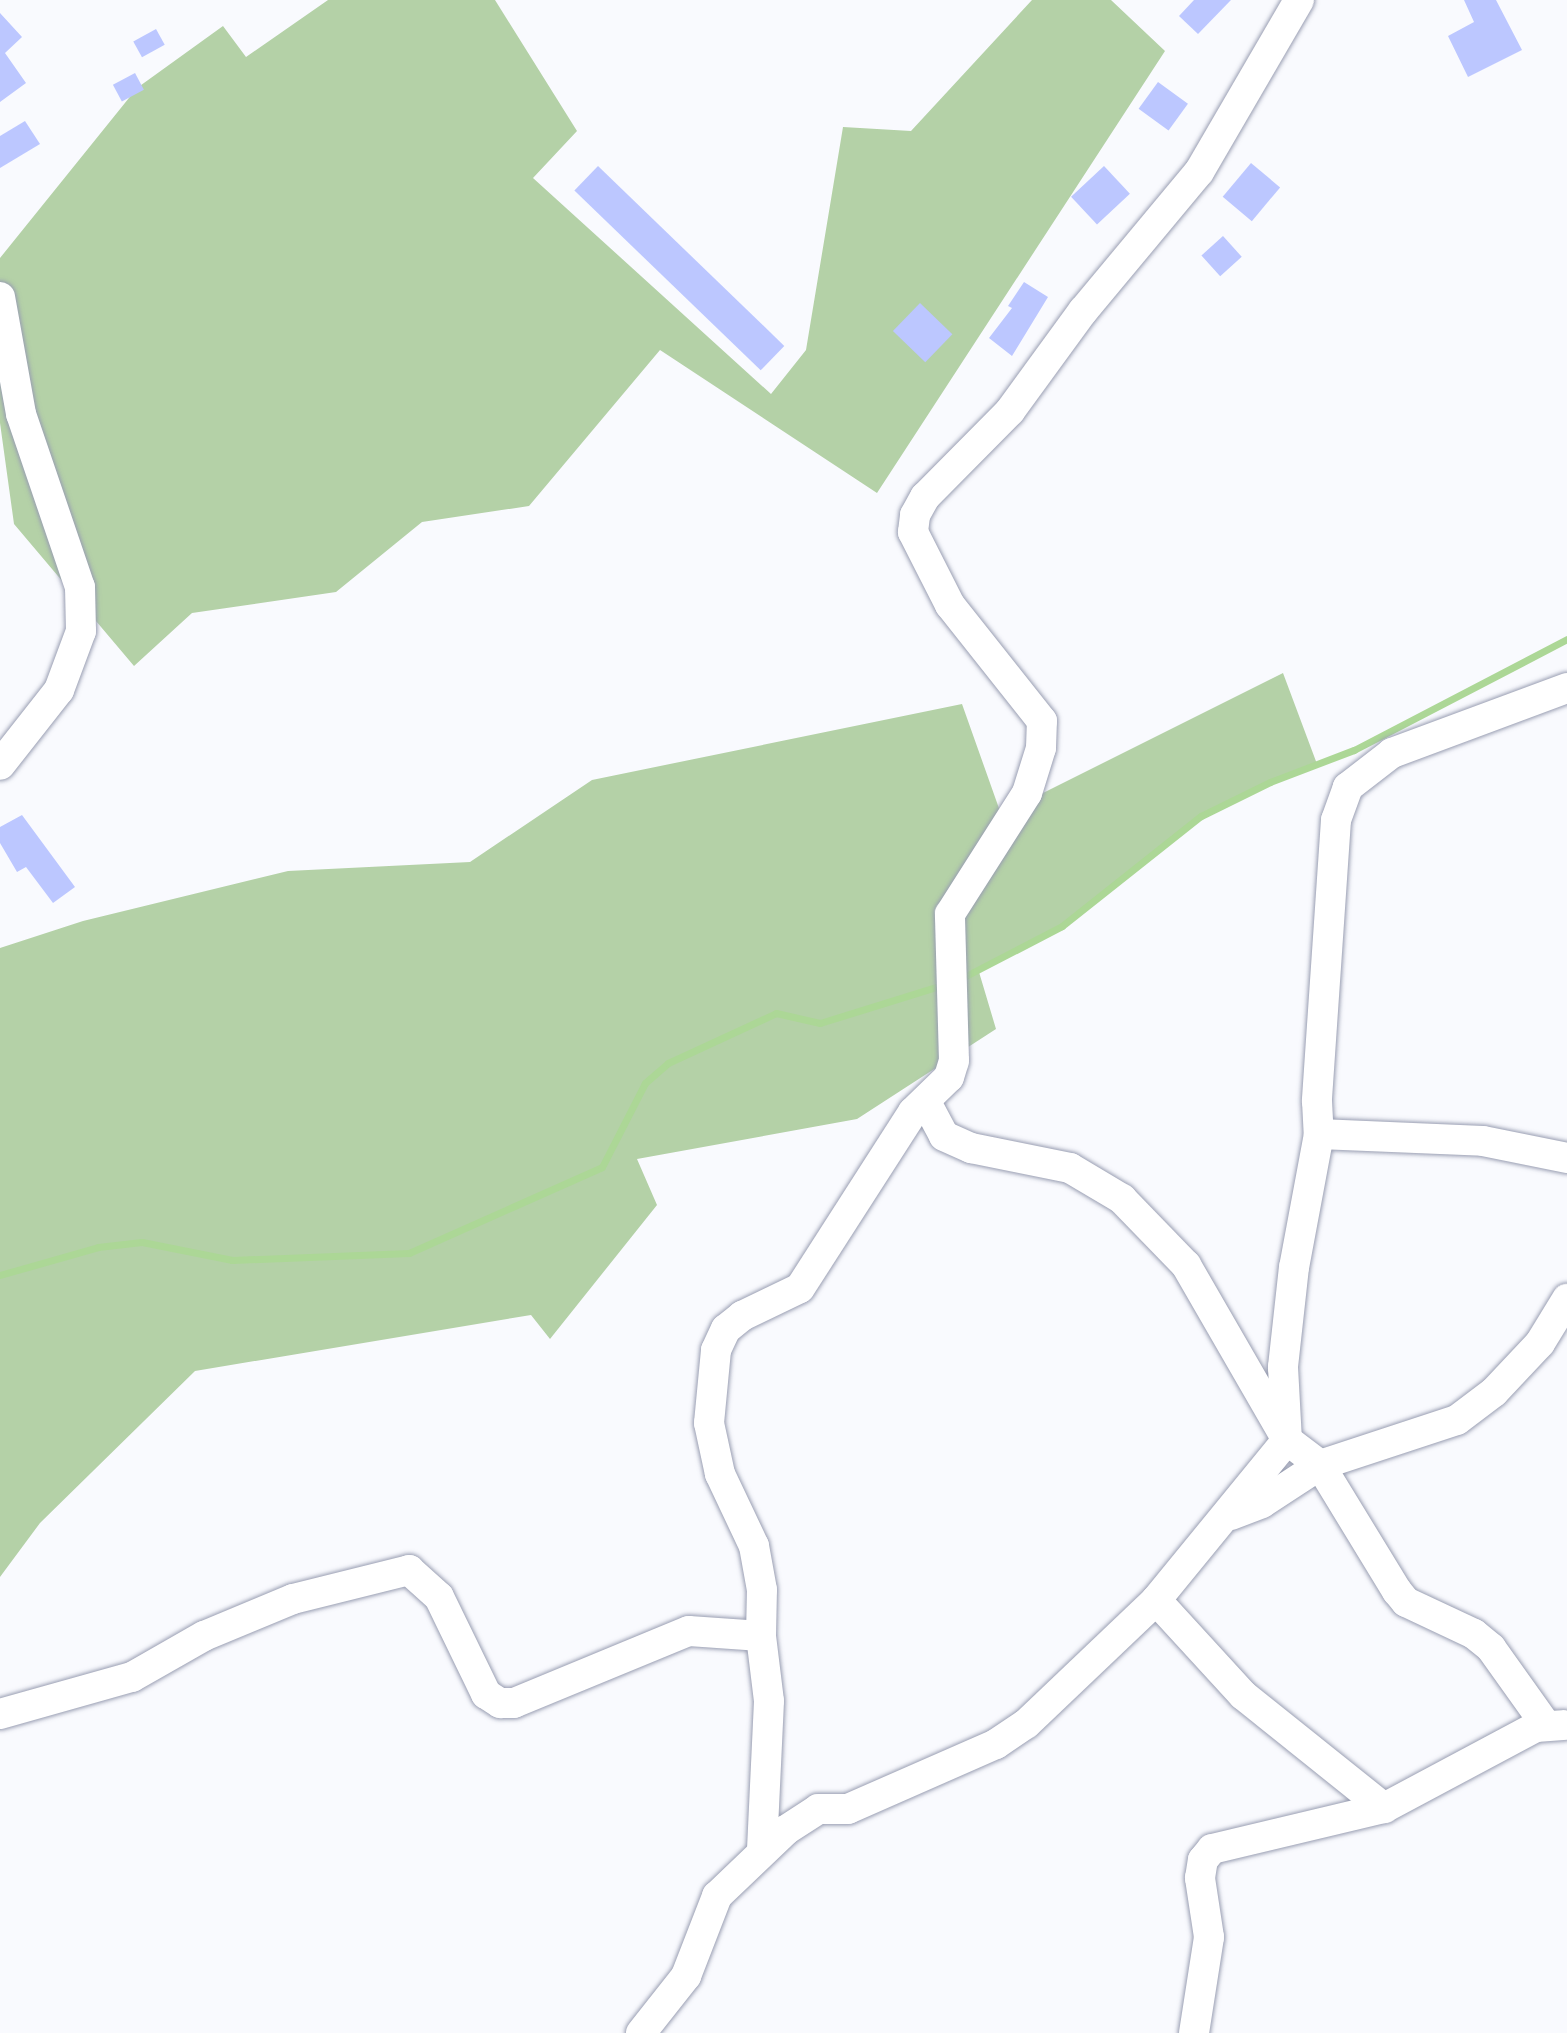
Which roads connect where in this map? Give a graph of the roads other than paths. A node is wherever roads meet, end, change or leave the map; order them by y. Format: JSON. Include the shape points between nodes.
{"nodes":[{"id":1,"x":1299,"y":0,"type":"edge"},
{"id":2,"x":0,"y":297,"type":"edge"},
{"id":3,"x":10,"y":422,"type":"edge"},
{"id":4,"x":1567,"y":688,"type":"edge"},
{"id":5,"x":0,"y":765,"type":"edge"},
{"id":6,"x":926,"y":1102,"type":"junction"},
{"id":7,"x":1319,"y":1134,"type":"junction"},
{"id":8,"x":1567,"y":1158,"type":"edge"},
{"id":9,"x":1567,"y":1299,"type":"edge"},
{"id":10,"x":1287,"y":1440,"type":"junction"},
{"id":11,"x":1320,"y":1465,"type":"junction"},
{"id":12,"x":1231,"y":1515,"type":"junction"},
{"id":13,"x":1156,"y":1600,"type":"junction"},
{"id":14,"x":761,"y":1636,"type":"junction"},
{"id":15,"x":0,"y":1714,"type":"edge"},
{"id":16,"x":1557,"y":1725,"type":"edge"},
{"id":17,"x":1384,"y":1808,"type":"junction"},
{"id":18,"x":762,"y":1852,"type":"junction"},
{"id":19,"x":641,"y":2033,"type":"edge"},
{"id":20,"x":1194,"y":2033,"type":"edge"}],
"edges":[{"from":1,"to":6,"type":"street","via":[[1199,172],[1083,311],[1010,411],[925,497],[915,515],[913,532],[950,605],[1042,721],[1041,748],[1027,793],[953,903],[954,1061],[949,1077]]},
{"from":2,"to":3,"type":"street"},
{"from":3,"to":5,"type":"street","via":[[74,567],[81,631],[59,690]]},
{"from":4,"to":7,"type":"street","via":[[1392,753],[1348,787],[1336,820]]},
{"from":6,"to":10,"type":"street","via":[[944,1136],[971,1148],[1070,1168],[1122,1199],[1186,1265]]},
{"from":6,"to":14,"type":"street","via":[[913,1112],[800,1288],[742,1316],[726,1329],[716,1350],[709,1423],[720,1474],[754,1546],[762,1590]]},
{"from":7,"to":8,"type":"street","via":[[1483,1141]]},
{"from":7,"to":10,"type":"street","via":[[1294,1267],[1283,1367]]},
{"from":9,"to":11,"type":"street","via":[[1540,1343],[1494,1392],[1457,1420]]},
{"from":10,"to":11,"type":"street"},
{"from":10,"to":12,"type":"street"},
{"from":11,"to":12,"type":"street","via":[[1262,1503]]},
{"from":11,"to":16,"type":"street","via":[[1406,1602],[1474,1634]]},
{"from":12,"to":13,"type":"street"},
{"from":13,"to":17,"type":"street","via":[[1243,1695]]},
{"from":13,"to":18,"type":"street","via":[[1026,1724],[996,1744],[848,1809],[818,1809]]},
{"from":14,"to":15,"type":"street","via":[[689,1631],[514,1703],[500,1703],[486,1694],[439,1597],[409,1570],[293,1599],[204,1636],[132,1677]]},
{"from":14,"to":18,"type":"street","via":[[769,1701]]},
{"from":16,"to":17,"type":"street"},
{"from":17,"to":20,"type":"street","via":[[1212,1849],[1203,1860],[1200,1878],[1209,1937]]},
{"from":18,"to":19,"type":"street","via":[[717,1896],[686,1976]]}]}
